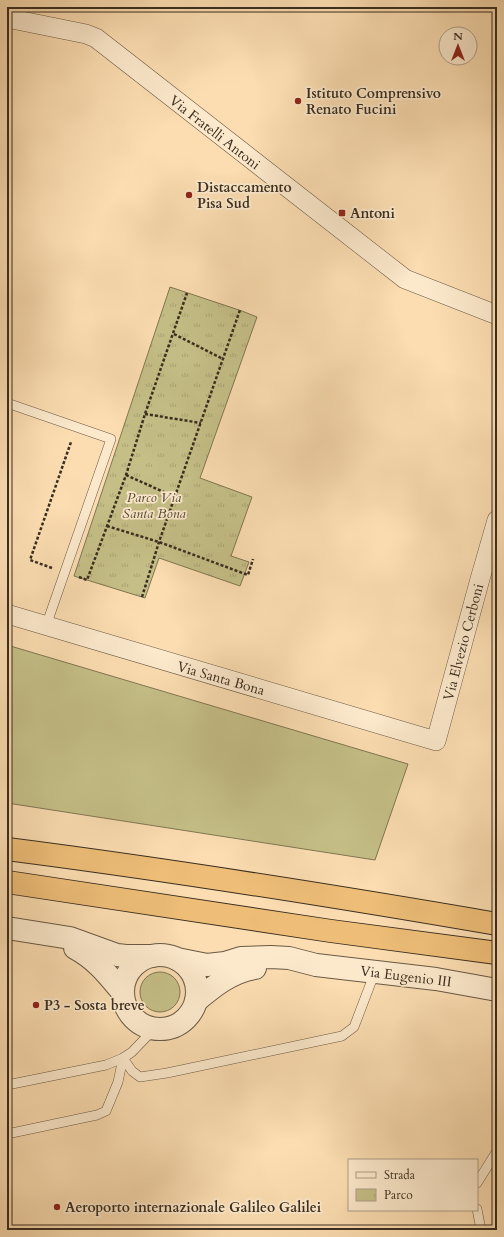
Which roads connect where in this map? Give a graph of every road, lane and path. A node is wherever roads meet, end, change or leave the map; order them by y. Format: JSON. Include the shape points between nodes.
{"nodes":[{"id":1,"x":7,"y":18,"type":"edge"},
{"id":2,"x":188,"y":293,"type":"dead end"},
{"id":3,"x":240,"y":310,"type":"dead end"},
{"id":4,"x":497,"y":315,"type":"edge"},
{"id":5,"x":174,"y":334,"type":"junction"},
{"id":6,"x":223,"y":359,"type":"junction"},
{"id":7,"x":7,"y":403,"type":"edge"},
{"id":8,"x":145,"y":414,"type":"junction"},
{"id":9,"x":201,"y":422,"type":"junction"},
{"id":10,"x":72,"y":440,"type":"dead end"},
{"id":11,"x":126,"y":475,"type":"junction"},
{"id":12,"x":175,"y":497,"type":"junction"},
{"id":13,"x":497,"y":520,"type":"edge"},
{"id":14,"x":107,"y":526,"type":"junction"},
{"id":15,"x":159,"y":542,"type":"junction"},
{"id":16,"x":253,"y":559,"type":"dead end"},
{"id":17,"x":64,"y":573,"type":"junction"},
{"id":18,"x":142,"y":597,"type":"dead end"},
{"id":19,"x":7,"y":614,"type":"edge"},
{"id":20,"x":46,"y":626,"type":"junction"},
{"id":21,"x":436,"y":742,"type":"joint"},
{"id":22,"x":7,"y":838,"type":"edge"},
{"id":23,"x":7,"y":849,"type":"edge"},
{"id":24,"x":113,"y":862,"type":"junction"},
{"id":25,"x":7,"y":882,"type":"edge"},
{"id":26,"x":497,"y":924,"type":"edge"},
{"id":27,"x":7,"y":928,"type":"edge"},
{"id":28,"x":43,"y":933,"type":"junction"},
{"id":29,"x":497,"y":953,"type":"edge"},
{"id":30,"x":153,"y":956,"type":"junction"},
{"id":31,"x":177,"y":959,"type":"junction"},
{"id":32,"x":316,"y":965,"type":"junction"},
{"id":33,"x":375,"y":972,"type":"junction"},
{"id":34,"x":497,"y":990,"type":"edge"},
{"id":35,"x":123,"y":993,"type":"junction"},
{"id":36,"x":196,"y":1001,"type":"junction"},
{"id":37,"x":154,"y":1029,"type":"junction"},
{"id":38,"x":123,"y":1058,"type":"junction"},
{"id":39,"x":7,"y":1085,"type":"edge"},
{"id":40,"x":7,"y":1134,"type":"edge"},
{"id":41,"x":497,"y":1150,"type":"edge"},
{"id":42,"x":478,"y":1181,"type":"edge"},
{"id":43,"x":477,"y":1211,"type":"edge"},
{"id":44,"x":481,"y":1230,"type":"edge"}],
"edges":[{"from":1,"to":4,"type":"street","name":"Via Fratelli Antoni","via":[[92,36],[405,279]]},
{"from":2,"to":5,"type":"path"},
{"from":3,"to":6,"type":"path"},
{"from":5,"to":6,"type":"path"},
{"from":5,"to":8,"type":"path"},
{"from":6,"to":9,"type":"path"},
{"from":7,"to":17,"type":"lane","via":[[111,439]]},
{"from":8,"to":9,"type":"path"},
{"from":8,"to":11,"type":"path"},
{"from":9,"to":12,"type":"path"},
{"from":10,"to":17,"type":"path","via":[[30,560]]},
{"from":11,"to":12,"type":"path"},
{"from":11,"to":14,"type":"path"},
{"from":12,"to":15,"type":"path"},
{"from":13,"to":21,"type":"street","name":"Via Elvezio Cerboni"},
{"from":14,"to":15,"type":"path"},
{"from":14,"to":17,"type":"path","via":[[87,580]]},
{"from":15,"to":16,"type":"path","via":[[248,575]]},
{"from":15,"to":18,"type":"path"},
{"from":17,"to":20,"type":"lane"},
{"from":19,"to":20,"type":"street","name":"Via Santa Bona"},
{"from":20,"to":21,"type":"street","name":"Via Santa Bona"},
{"from":22,"to":24,"type":"highway"},
{"from":23,"to":24,"type":"highway"},
{"from":24,"to":26,"type":"highway"},
{"from":25,"to":29,"type":"highway","via":[[331,931]]},
{"from":27,"to":28,"type":"street"},
{"from":28,"to":30,"type":"street","via":[[70,938],[116,955]]},
{"from":28,"to":35,"type":"street","via":[[78,950],[98,964]]},
{"from":30,"to":31,"type":"street","via":[[165,955]]},
{"from":30,"to":35,"type":"street","via":[[141,960],[131,969],[125,980]]},
{"from":31,"to":32,"type":"street","name":"Via Eugenio III","via":[[207,965],[241,958],[271,957],[289,958]]},
{"from":31,"to":36,"type":"street","via":[[187,966],[197,981]]},
{"from":32,"to":33,"type":"street","name":"Via Eugenio III"},
{"from":32,"to":36,"type":"street","name":"Via Eugenio III","via":[[241,970]]},
{"from":33,"to":34,"type":"street","name":"Via Eugenio III"},
{"from":33,"to":38,"type":"lane","via":[[354,1027],[342,1036],[140,1077]]},
{"from":35,"to":37,"type":"street","via":[[132,1016]]},
{"from":36,"to":37,"type":"street","via":[[192,1011],[181,1023],[170,1028]]},
{"from":37,"to":38,"type":"lane","via":[[138,1047]]},
{"from":38,"to":39,"type":"lane","via":[[106,1065]]},
{"from":38,"to":40,"type":"lane","via":[[118,1082],[106,1111]]},
{"from":41,"to":42,"type":"lane"},
{"from":43,"to":44,"type":"lane"}]}
